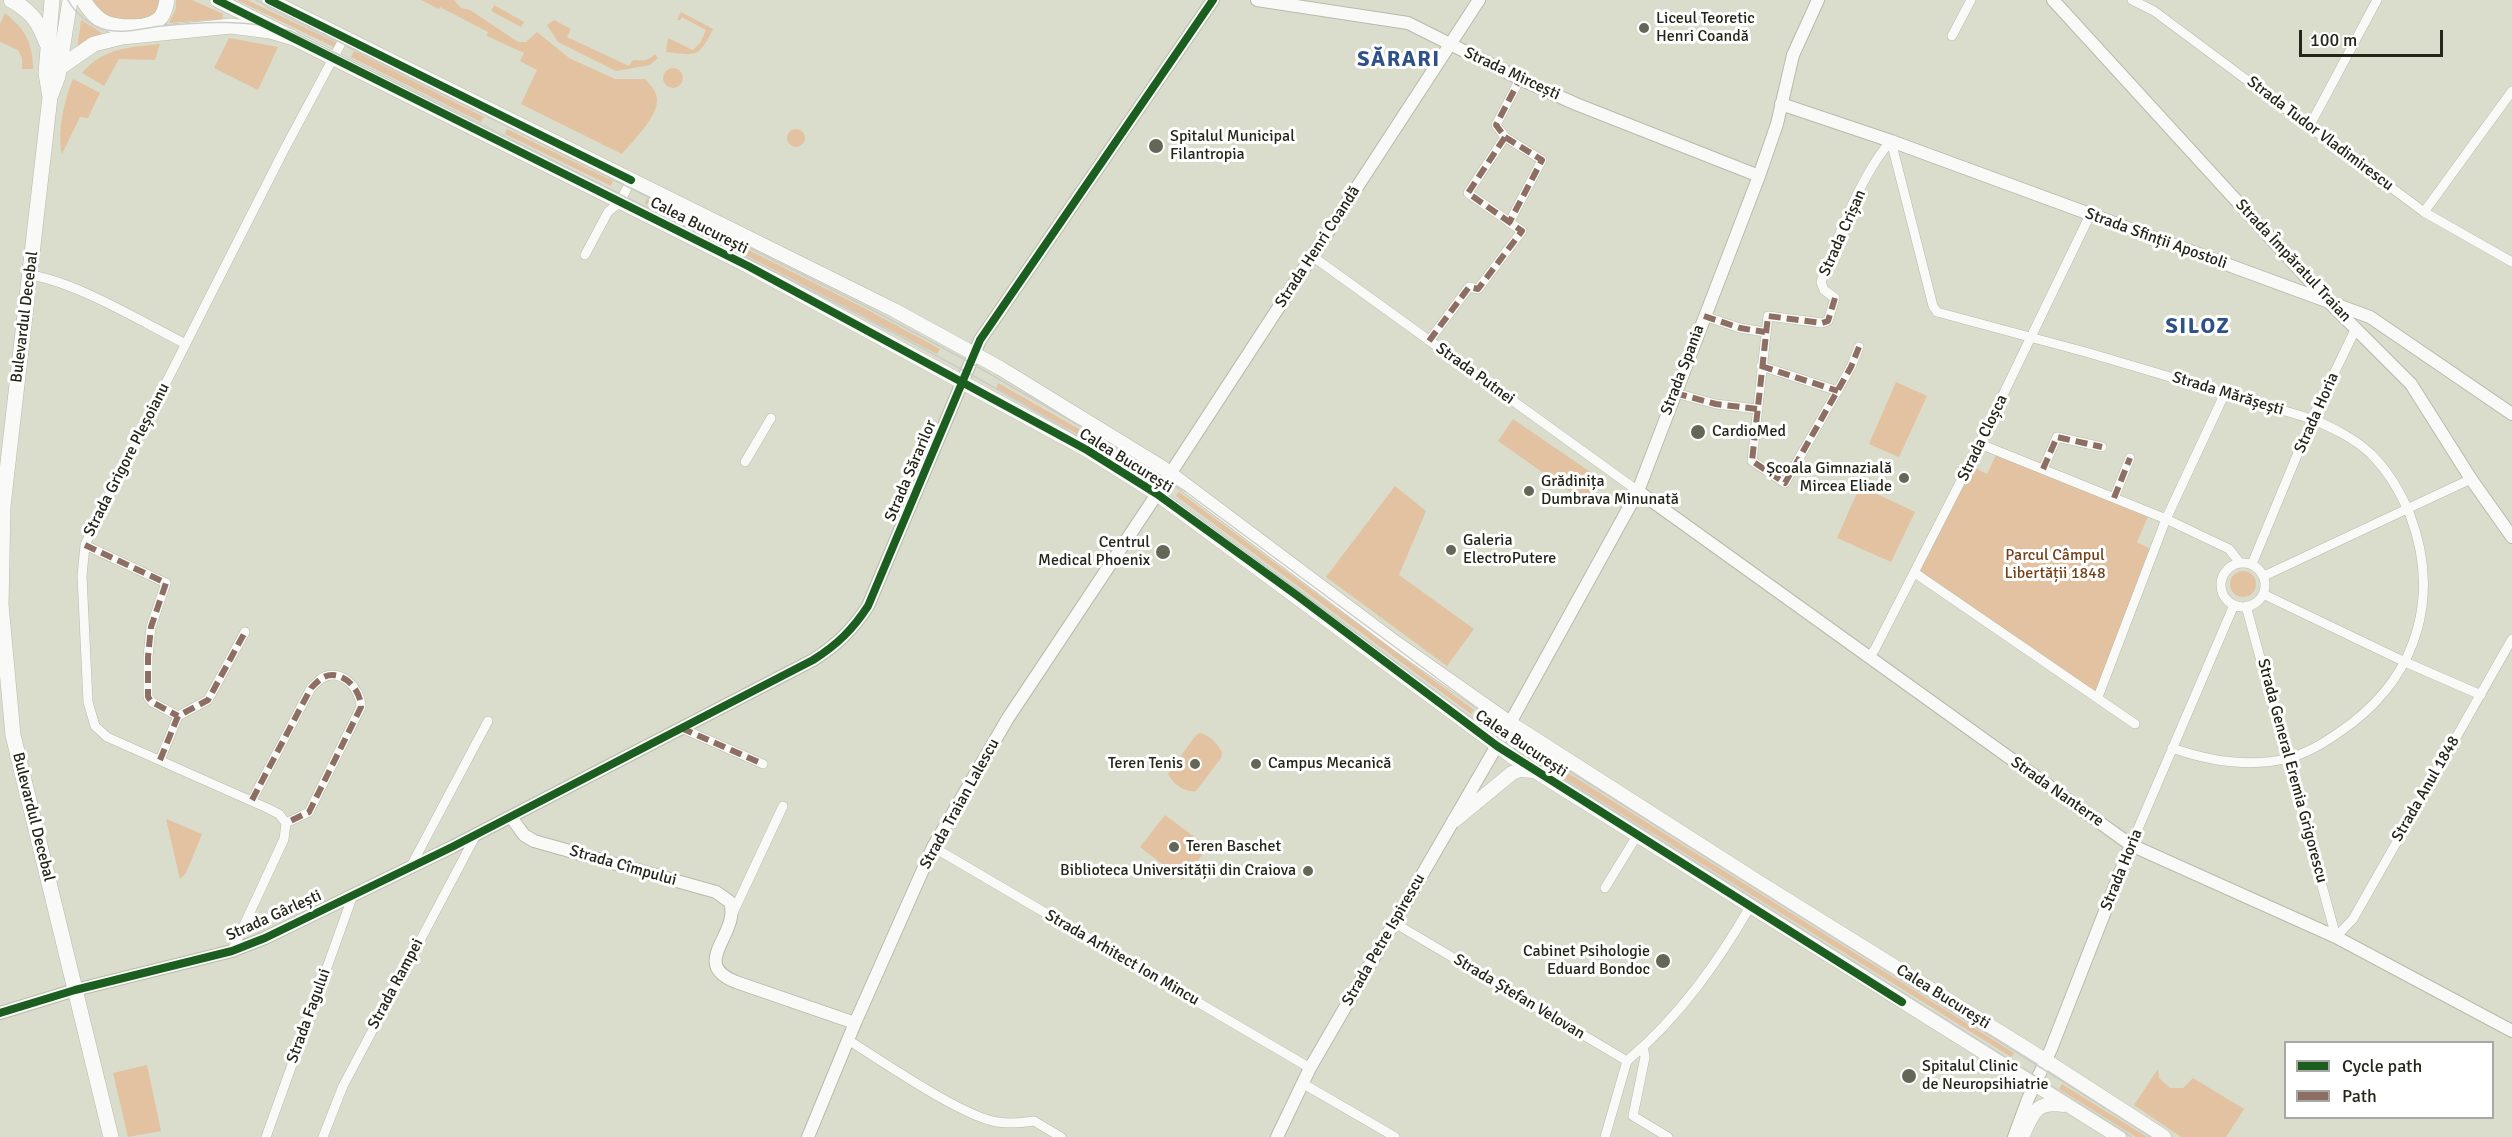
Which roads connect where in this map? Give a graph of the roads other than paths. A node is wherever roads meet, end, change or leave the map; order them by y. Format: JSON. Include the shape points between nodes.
{"nodes":[{"id":1,"x":11,"y":0,"type":"edge"},
{"id":2,"x":52,"y":0,"type":"edge"},
{"id":3,"x":70,"y":0,"type":"edge"},
{"id":4,"x":83,"y":0,"type":"edge"},
{"id":5,"x":167,"y":0,"type":"edge"},
{"id":6,"x":217,"y":0,"type":"edge"},
{"id":7,"x":269,"y":0,"type":"edge"},
{"id":8,"x":1213,"y":0,"type":"edge"},
{"id":9,"x":1257,"y":0,"type":"edge"},
{"id":10,"x":1479,"y":0,"type":"edge"},
{"id":11,"x":1818,"y":0,"type":"edge"},
{"id":12,"x":1971,"y":0,"type":"edge"},
{"id":13,"x":2053,"y":0,"type":"edge"},
{"id":14,"x":2132,"y":0,"type":"edge"},
{"id":15,"x":2377,"y":0,"type":"edge"},
{"id":16,"x":345,"y":36,"type":"junction"},
{"id":17,"x":1952,"y":36,"type":"dead end"},
{"id":18,"x":291,"y":37,"type":"junction"},
{"id":19,"x":1450,"y":45,"type":"junction"},
{"id":20,"x":48,"y":51,"type":"junction"},
{"id":21,"x":333,"y":58,"type":"junction"},
{"id":22,"x":59,"y":68,"type":"junction"},
{"id":23,"x":1520,"y":79,"type":"junction"},
{"id":24,"x":2512,"y":91,"type":"edge"},
{"id":25,"x":50,"y":97,"type":"junction"},
{"id":26,"x":1781,"y":104,"type":"junction"},
{"id":27,"x":2309,"y":127,"type":"junction"},
{"id":28,"x":1505,"y":136,"type":"junction"},
{"id":29,"x":1891,"y":141,"type":"junction"},
{"id":30,"x":1759,"y":176,"type":"junction"},
{"id":31,"x":631,"y":180,"type":"junction"},
{"id":32,"x":620,"y":202,"type":"junction"},
{"id":33,"x":2424,"y":212,"type":"junction"},
{"id":34,"x":2090,"y":215,"type":"junction"},
{"id":35,"x":1509,"y":223,"type":"junction"},
{"id":36,"x":585,"y":255,"type":"dead end"},
{"id":37,"x":1312,"y":256,"type":"junction"},
{"id":38,"x":2512,"y":262,"type":"edge"},
{"id":39,"x":31,"y":275,"type":"junction"},
{"id":40,"x":2330,"y":302,"type":"junction"},
{"id":41,"x":1704,"y":316,"type":"junction"},
{"id":42,"x":2356,"y":328,"type":"junction"},
{"id":43,"x":1766,"y":332,"type":"junction"},
{"id":44,"x":2032,"y":338,"type":"junction"},
{"id":45,"x":1429,"y":341,"type":"junction"},
{"id":46,"x":186,"y":344,"type":"junction"},
{"id":47,"x":1859,"y":347,"type":"dead end"},
{"id":48,"x":975,"y":353,"type":"junction"},
{"id":49,"x":1761,"y":366,"type":"junction"},
{"id":50,"x":963,"y":382,"type":"junction"},
{"id":51,"x":1838,"y":391,"type":"junction"},
{"id":52,"x":1675,"y":393,"type":"junction"},
{"id":53,"x":2225,"y":393,"type":"junction"},
{"id":54,"x":1757,"y":409,"type":"junction"},
{"id":55,"x":2512,"y":414,"type":"edge"},
{"id":56,"x":771,"y":418,"type":"dead end"},
{"id":57,"x":2312,"y":419,"type":"junction"},
{"id":58,"x":1980,"y":444,"type":"junction"},
{"id":59,"x":2102,"y":447,"type":"dead end"},
{"id":60,"x":2130,"y":458,"type":"dead end"},
{"id":61,"x":745,"y":462,"type":"dead end"},
{"id":62,"x":2043,"y":469,"type":"junction"},
{"id":63,"x":1170,"y":473,"type":"junction"},
{"id":64,"x":2471,"y":479,"type":"junction"},
{"id":65,"x":1638,"y":491,"type":"junction"},
{"id":66,"x":1157,"y":494,"type":"junction"},
{"id":67,"x":2114,"y":498,"type":"junction"},
{"id":68,"x":2407,"y":509,"type":"junction"},
{"id":69,"x":2166,"y":519,"type":"junction"},
{"id":70,"x":2512,"y":537,"type":"edge"},
{"id":71,"x":85,"y":545,"type":"junction"},
{"id":72,"x":2240,"y":563,"type":"junction"},
{"id":73,"x":2252,"y":564,"type":"junction"},
{"id":74,"x":1915,"y":573,"type":"junction"},
{"id":75,"x":2264,"y":576,"type":"junction"},
{"id":76,"x":2263,"y":594,"type":"junction"},
{"id":77,"x":2234,"y":604,"type":"junction"},
{"id":78,"x":2246,"y":606,"type":"junction"},
{"id":79,"x":245,"y":632,"type":"dead end"},
{"id":80,"x":2512,"y":639,"type":"edge"},
{"id":81,"x":1869,"y":658,"type":"junction"},
{"id":82,"x":2405,"y":662,"type":"junction"},
{"id":83,"x":2481,"y":695,"type":"junction"},
{"id":84,"x":2098,"y":697,"type":"junction"},
{"id":85,"x":178,"y":716,"type":"junction"},
{"id":86,"x":488,"y":721,"type":"dead end"},
{"id":87,"x":1510,"y":723,"type":"junction"},
{"id":88,"x":2135,"y":724,"type":"dead end"},
{"id":89,"x":681,"y":728,"type":"junction"},
{"id":90,"x":1497,"y":746,"type":"junction"},
{"id":91,"x":2172,"y":748,"type":"junction"},
{"id":92,"x":2289,"y":758,"type":"junction"},
{"id":93,"x":160,"y":760,"type":"junction"},
{"id":94,"x":763,"y":764,"type":"dead end"},
{"id":95,"x":1536,"y":772,"type":"junction"},
{"id":96,"x":252,"y":800,"type":"junction"},
{"id":97,"x":783,"y":806,"type":"dead end"},
{"id":98,"x":511,"y":817,"type":"junction"},
{"id":99,"x":1455,"y":820,"type":"junction"},
{"id":100,"x":286,"y":823,"type":"junction"},
{"id":101,"x":476,"y":834,"type":"junction"},
{"id":102,"x":1638,"y":834,"type":"junction"},
{"id":103,"x":2131,"y":845,"type":"junction"},
{"id":104,"x":933,"y":848,"type":"junction"},
{"id":105,"x":411,"y":866,"type":"junction"},
{"id":106,"x":1605,"y":888,"type":"dead end"},
{"id":107,"x":353,"y":895,"type":"junction"},
{"id":108,"x":1751,"y":905,"type":"junction"},
{"id":109,"x":732,"y":915,"type":"junction"},
{"id":110,"x":1393,"y":922,"type":"junction"},
{"id":111,"x":2336,"y":937,"type":"junction"},
{"id":112,"x":232,"y":951,"type":"junction"},
{"id":113,"x":75,"y":990,"type":"junction"},
{"id":114,"x":0,"y":1013,"type":"edge"},
{"id":115,"x":855,"y":1023,"type":"junction"},
{"id":116,"x":2512,"y":1031,"type":"edge"},
{"id":117,"x":848,"y":1040,"type":"junction"},
{"id":118,"x":1644,"y":1047,"type":"junction"},
{"id":119,"x":2045,"y":1060,"type":"junction"},
{"id":120,"x":1627,"y":1061,"type":"junction"},
{"id":121,"x":1310,"y":1068,"type":"junction"},
{"id":122,"x":1302,"y":1083,"type":"junction"},
{"id":123,"x":2034,"y":1084,"type":"junction"},
{"id":124,"x":2069,"y":1106,"type":"junction"},
{"id":125,"x":111,"y":1137,"type":"edge"},
{"id":126,"x":266,"y":1137,"type":"edge"},
{"id":127,"x":323,"y":1137,"type":"edge"},
{"id":128,"x":808,"y":1137,"type":"edge"},
{"id":129,"x":1061,"y":1137,"type":"edge"},
{"id":130,"x":1277,"y":1137,"type":"edge"},
{"id":131,"x":1395,"y":1137,"type":"edge"},
{"id":132,"x":1605,"y":1137,"type":"edge"},
{"id":133,"x":1668,"y":1137,"type":"edge"},
{"id":134,"x":2014,"y":1137,"type":"edge"},
{"id":135,"x":2022,"y":1137,"type":"edge"},
{"id":136,"x":2119,"y":1137,"type":"edge"},
{"id":137,"x":2164,"y":1137,"type":"edge"}],
"edges":[{"from":1,"to":20,"type":"main road","via":[[36,19]]},
{"from":2,"to":20,"type":"main road","name":"Bulevardul Decebal"},
{"from":3,"to":22,"type":"main road","name":"Bulevardul Decebal"},
{"from":4,"to":5,"type":"main road","via":[[105,23],[138,26],[162,16]]},
{"from":6,"to":18,"type":"main road","name":"Calea București"},
{"from":7,"to":16,"type":"main road","name":"Calea București"},
{"from":8,"to":48,"type":"street","name":"Strada Sărarilor","via":[[982,336]]},
{"from":9,"to":19,"type":"street","name":"Strada Mircești","via":[[1408,23]]},
{"from":10,"to":19,"type":"street","name":"Strada Henri Coandă"},
{"from":11,"to":26,"type":"street","name":"Strada Spania","via":[[1793,55]]},
{"from":12,"to":17,"type":"street"},
{"from":13,"to":40,"type":"street","name":"Strada Împăratul Traian"},
{"from":14,"to":27,"type":"street","name":"Strada Tudor Vladimirescu","via":[[2154,11]]},
{"from":15,"to":27,"type":"street"},
{"from":16,"to":21,"type":"street","name":"Strada Grigore Pleșoianu"},
{"from":16,"to":31,"type":"main road","name":"Calea București"},
{"from":18,"to":21,"type":"main road","name":"Calea București"},
{"from":18,"to":22,"type":"main road","via":[[231,26],[122,37],[94,44]]},
{"from":19,"to":23,"type":"street","name":"Strada Mircești"},
{"from":19,"to":37,"type":"street","name":"Strada Henri Coandă"},
{"from":20,"to":25,"type":"main road","name":"Bulevardul Decebal"},
{"from":21,"to":32,"type":"main road","name":"Calea București"},
{"from":21,"to":46,"type":"street","name":"Strada Grigore Pleșoianu"},
{"from":22,"to":25,"type":"main road","name":"Bulevardul Decebal"},
{"from":23,"to":28,"type":"street","via":[[1497,125]]},
{"from":23,"to":30,"type":"street","name":"Strada Mircești"},
{"from":24,"to":33,"type":"street"},
{"from":25,"to":39,"type":"main road","name":"Bulevardul Decebal"},
{"from":26,"to":29,"type":"street","name":"Strada Sfinții Apostoli"},
{"from":26,"to":30,"type":"street","name":"Strada Spania"},
{"from":27,"to":33,"type":"street","name":"Strada Tudor Vladimirescu"},
{"from":28,"to":35,"type":"street","via":[[1542,160]]},
{"from":28,"to":35,"type":"street","via":[[1468,194]]},
{"from":29,"to":34,"type":"street","name":"Strada Sfinții Apostoli"},
{"from":29,"to":43,"type":"street","name":"Strada Crișan","via":[[1873,166],[1847,218],[1821,282],[1824,290],[1835,298],[1828,321],[1768,316]]},
{"from":29,"to":44,"type":"street","name":"Strada Mărășești","via":[[1936,312]]},
{"from":30,"to":41,"type":"street","name":"Strada Spania"},
{"from":31,"to":32,"type":"street"},
{"from":31,"to":48,"type":"main road","name":"Calea București"},
{"from":32,"to":36,"type":"street","via":[[608,212]]},
{"from":32,"to":50,"type":"main road","name":"Calea București"},
{"from":33,"to":38,"type":"street","name":"Strada Tudor Vladimirescu"},
{"from":34,"to":40,"type":"street","name":"Strada Sfinții Apostoli"},
{"from":34,"to":44,"type":"street","name":"Strada Cloșca"},
{"from":35,"to":45,"type":"street","via":[[1522,231],[1478,289],[1469,287]]},
{"from":37,"to":45,"type":"street","name":"Strada Putnei"},
{"from":37,"to":63,"type":"street","name":"Strada Henri Coandă"},
{"from":39,"to":46,"type":"street","via":[[71,287]]},
{"from":39,"to":113,"type":"main road","name":"Bulevardul Decebal","via":[[3,506],[1,604],[13,735]]},
{"from":40,"to":42,"type":"street","name":"Strada Împăratul Traian"},
{"from":40,"to":55,"type":"street","name":"Strada Sfinții Apostoli","via":[[2370,317]]},
{"from":41,"to":43,"type":"street"},
{"from":41,"to":52,"type":"street","name":"Strada Spania"},
{"from":42,"to":57,"type":"street","name":"Strada Horia"},
{"from":42,"to":64,"type":"street","name":"Strada Împăratul Traian","via":[[2411,384]]},
{"from":43,"to":49,"type":"street"},
{"from":44,"to":53,"type":"street","name":"Strada Mărășești"},
{"from":44,"to":58,"type":"street","name":"Strada Cloșca"},
{"from":45,"to":65,"type":"street","name":"Strada Putnei"},
{"from":46,"to":71,"type":"street","name":"Strada Grigore Pleșoianu"},
{"from":47,"to":51,"type":"street"},
{"from":48,"to":50,"type":"street","name":"Strada Sărarilor"},
{"from":48,"to":63,"type":"main road","name":"Calea București"},
{"from":49,"to":51,"type":"street"},
{"from":49,"to":54,"type":"street"},
{"from":50,"to":66,"type":"main road","name":"Calea București","via":[[1087,450]]},
{"from":50,"to":89,"type":"street","name":"Strada Sărarilor","via":[[880,580],[854,628],[813,660]]},
{"from":51,"to":54,"type":"street","via":[[1785,483],[1752,461]]},
{"from":52,"to":54,"type":"street"},
{"from":52,"to":65,"type":"street","name":"Strada Spania"},
{"from":53,"to":57,"type":"street","name":"Strada Mărășești"},
{"from":53,"to":69,"type":"street"},
{"from":56,"to":61,"type":"street"},
{"from":57,"to":68,"type":"street","name":"Strada Mărășești","via":[[2339,430],[2371,454],[2390,477]]},
{"from":57,"to":73,"type":"street","name":"Strada Horia"},
{"from":58,"to":62,"type":"street"},
{"from":58,"to":74,"type":"street","name":"Strada Cloșca"},
{"from":59,"to":62,"type":"street","via":[[2057,437]]},
{"from":60,"to":67,"type":"street"},
{"from":62,"to":67,"type":"street"},
{"from":63,"to":66,"type":"street","name":"Strada Henri Coandă"},
{"from":63,"to":87,"type":"main road","name":"Calea București","via":[[1396,643]]},
{"from":64,"to":68,"type":"street"},
{"from":64,"to":70,"type":"street","name":"Strada Împăratul Traian"},
{"from":65,"to":81,"type":"street","name":"Strada Nanterre"},
{"from":65,"to":87,"type":"street","name":"Strada Spania"},
{"from":66,"to":90,"type":"main road","name":"Calea București"},
{"from":66,"to":104,"type":"street","name":"Strada Traian Lalescu","via":[[1008,718]]},
{"from":67,"to":69,"type":"street"},
{"from":68,"to":75,"type":"street"},
{"from":68,"to":82,"type":"street","name":"Strada Mărășești","via":[[2422,562],[2424,594],[2419,625]]},
{"from":69,"to":72,"type":"street","via":[[2229,549]]},
{"from":69,"to":84,"type":"street"},
{"from":71,"to":85,"type":"street","via":[[166,582],[151,627],[148,697]]},
{"from":71,"to":93,"type":"street","name":"Strada Grigore Pleșoianu","via":[[82,604],[91,719],[107,737]]},
{"from":72,"to":73,"type":"street"},
{"from":72,"to":77,"type":"street","via":[[2228,569],[2222,582],[2224,595]]},
{"from":73,"to":75,"type":"street"},
{"from":74,"to":81,"type":"street","name":"Strada Cloșca"},
{"from":74,"to":84,"type":"street"},
{"from":75,"to":76,"type":"street"},
{"from":76,"to":78,"type":"street"},
{"from":76,"to":82,"type":"street"},
{"from":77,"to":78,"type":"street"},
{"from":77,"to":91,"type":"street","name":"Strada Horia"},
{"from":78,"to":92,"type":"street","name":"Strada General Eremia Grigorescu"},
{"from":79,"to":85,"type":"street","via":[[208,700]]},
{"from":80,"to":83,"type":"street","name":"Strada Anul 1848"},
{"from":81,"to":103,"type":"street","name":"Strada Nanterre"},
{"from":82,"to":83,"type":"street"},
{"from":82,"to":92,"type":"street","name":"Strada Mărășești","via":[[2372,706],[2354,721],[2333,737]]},
{"from":83,"to":111,"type":"street","name":"Strada Anul 1848","via":[[2353,919]]},
{"from":84,"to":88,"type":"street"},
{"from":85,"to":93,"type":"street"},
{"from":86,"to":105,"type":"street"},
{"from":87,"to":90,"type":"street","name":"Strada Spania"},
{"from":87,"to":119,"type":"main road","name":"Calea București"},
{"from":89,"to":94,"type":"street"},
{"from":89,"to":98,"type":"street","name":"Strada Sărarilor"},
{"from":90,"to":95,"type":"main road","name":"Calea București"},
{"from":90,"to":99,"type":"street","name":"Strada Petre Ispirescu"},
{"from":91,"to":92,"type":"street","name":"Strada Mărășești","via":[[2227,761]]},
{"from":91,"to":103,"type":"street","name":"Strada Horia"},
{"from":92,"to":111,"type":"street","name":"Strada General Eremia Grigorescu"},
{"from":93,"to":96,"type":"street","name":"Strada Grigore Pleșoianu"},
{"from":95,"to":99,"type":"main road","via":[[1512,772]]},
{"from":95,"to":102,"type":"main road","name":"Calea București"},
{"from":96,"to":100,"type":"street","name":"Strada Grigore Pleșoianu","via":[[279,814]]},
{"from":96,"to":100,"type":"street","via":[[311,688],[332,675],[346,680],[356,687],[361,707],[309,812]]},
{"from":97,"to":109,"type":"street"},
{"from":98,"to":101,"type":"street","name":"Strada Gârlești"},
{"from":98,"to":109,"type":"street","name":"Strada Cîmpului","via":[[524,835],[534,841],[716,892],[730,902]]},
{"from":99,"to":110,"type":"street","name":"Strada Petre Ispirescu"},
{"from":100,"to":112,"type":"street","via":[[284,839]]},
{"from":101,"to":105,"type":"street","name":"Strada Gârlești"},
{"from":101,"to":127,"type":"street","name":"Strada Rampei","via":[[348,1075]]},
{"from":102,"to":106,"type":"street"},
{"from":102,"to":108,"type":"main road","name":"Calea București"},
{"from":103,"to":111,"type":"street","name":"Strada Nanterre"},
{"from":103,"to":119,"type":"street","name":"Strada Horia"},
{"from":104,"to":115,"type":"street","name":"Strada Traian Lalescu"},
{"from":104,"to":121,"type":"street","name":"Strada Arhitect Ion Mincu"},
{"from":105,"to":107,"type":"street","name":"Strada Gârlești"},
{"from":107,"to":112,"type":"street","name":"Strada Gârlești"},
{"from":107,"to":126,"type":"street","name":"Strada Fagului"},
{"from":108,"to":118,"type":"street","via":[[1719,959]]},
{"from":108,"to":123,"type":"main road","name":"Calea București"},
{"from":109,"to":115,"type":"street","via":[[715,959],[718,973]]},
{"from":110,"to":120,"type":"street","name":"Strada Ștefan Velovan"},
{"from":110,"to":121,"type":"street","name":"Strada Petre Ispirescu"},
{"from":111,"to":116,"type":"street","name":"Strada Nanterre"},
{"from":112,"to":113,"type":"street","name":"Strada Gârlești"},
{"from":113,"to":114,"type":"street","name":"Strada Gârlești"},
{"from":113,"to":125,"type":"main road","name":"Bulevardul Decebal"},
{"from":115,"to":117,"type":"street","name":"Strada Traian Lalescu"},
{"from":117,"to":128,"type":"street","name":"Strada Traian Lalescu"},
{"from":117,"to":129,"type":"street","via":[[957,1106],[996,1122],[1034,1121]]},
{"from":118,"to":120,"type":"street"},
{"from":118,"to":133,"type":"street","via":[[1634,1116]]},
{"from":119,"to":123,"type":"street","name":"Strada Horia"},
{"from":119,"to":137,"type":"main road","name":"Calea București"},
{"from":120,"to":132,"type":"street"},
{"from":121,"to":122,"type":"street","name":"Strada Petre Ispirescu"},
{"from":122,"to":130,"type":"street","name":"Strada Petre Ispirescu"},
{"from":122,"to":131,"type":"street"},
{"from":123,"to":124,"type":"main road","name":"Calea București"},
{"from":123,"to":134,"type":"street","name":"Strada Horia"},
{"from":124,"to":135,"type":"main road","via":[[2044,1104],[2033,1113]]},
{"from":124,"to":136,"type":"main road","name":"Calea București"}]}
